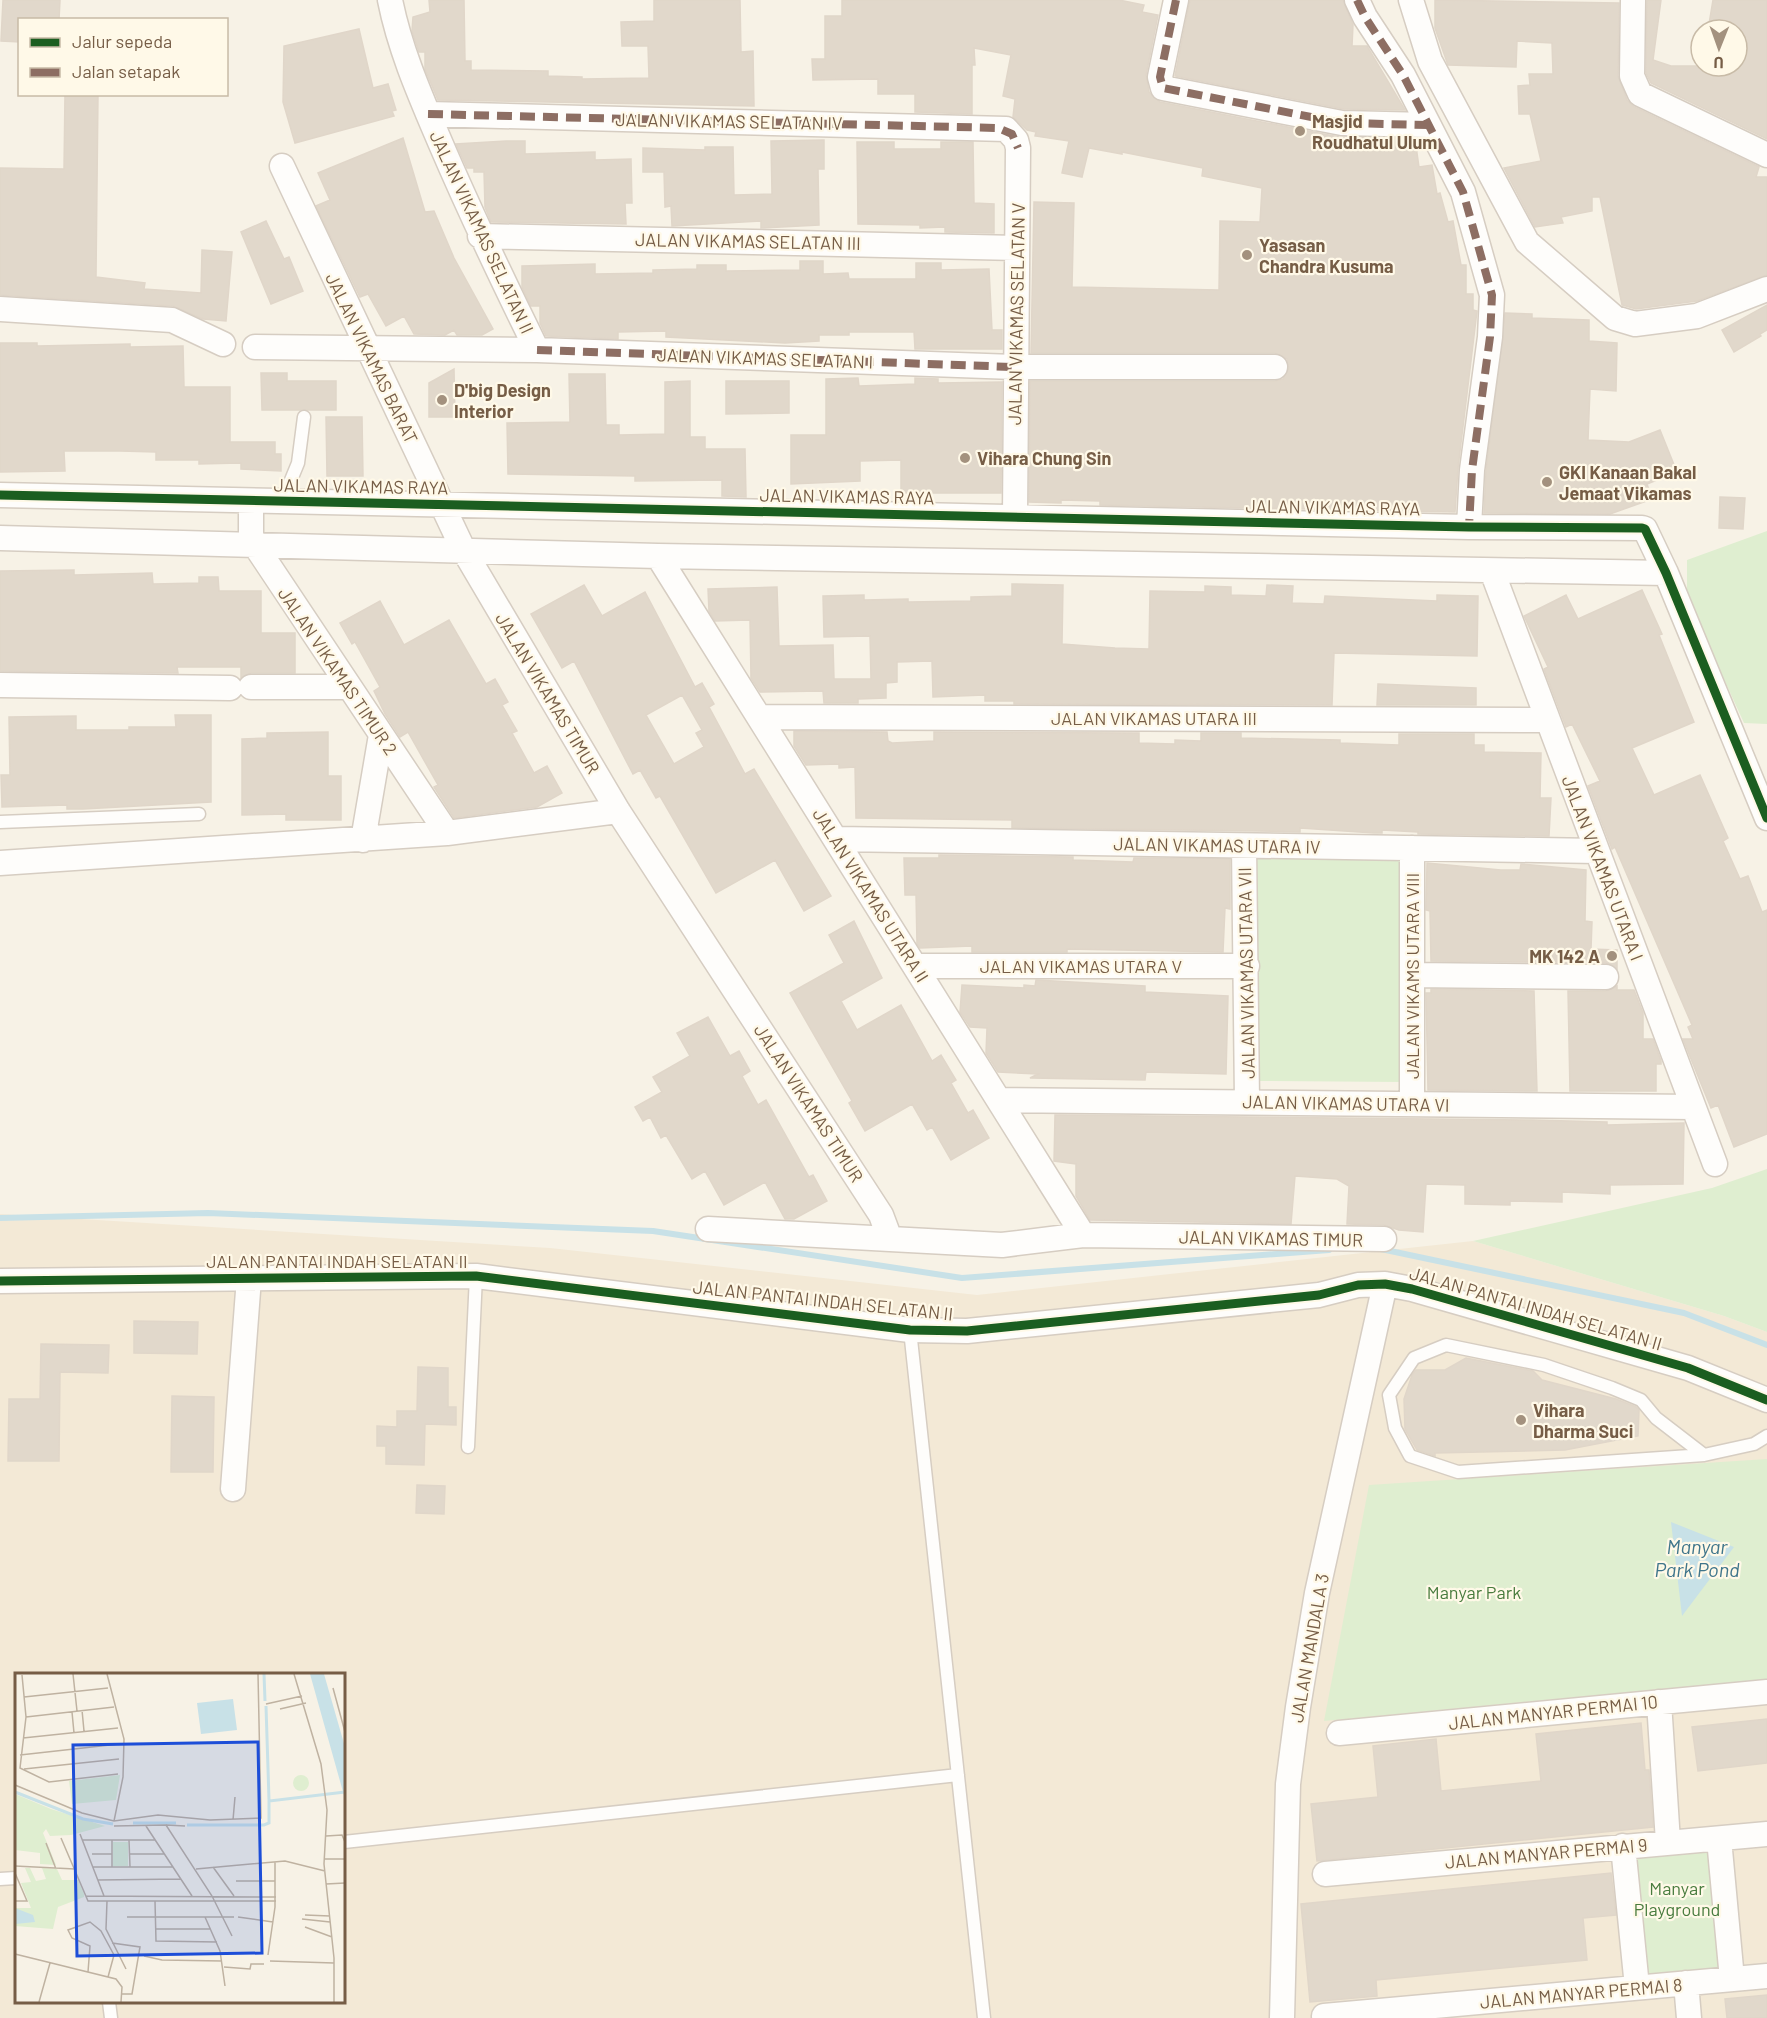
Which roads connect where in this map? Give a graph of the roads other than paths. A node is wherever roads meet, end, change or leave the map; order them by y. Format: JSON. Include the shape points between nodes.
{"nodes":[{"id":1,"x":390,"y":0,"type":"edge"},
{"id":2,"x":1176,"y":0,"type":"edge"},
{"id":3,"x":1357,"y":0,"type":"edge"},
{"id":4,"x":1411,"y":0,"type":"edge"},
{"id":5,"x":1633,"y":0,"type":"edge"},
{"id":6,"x":428,"y":114,"type":"junction"},
{"id":7,"x":1428,"y":125,"type":"junction"},
{"id":8,"x":1018,"y":148,"type":"joint"},
{"id":9,"x":1767,"y":155,"type":"edge"},
{"id":10,"x":282,"y":166,"type":"dead end"},
{"id":11,"x":480,"y":236,"type":"junction"},
{"id":12,"x":1017,"y":248,"type":"junction"},
{"id":13,"x":1767,"y":289,"type":"edge"},
{"id":14,"x":0,"y":309,"type":"edge"},
{"id":15,"x":223,"y":344,"type":"dead end"},
{"id":16,"x":255,"y":347,"type":"dead end"},
{"id":17,"x":366,"y":348,"type":"junction"},
{"id":18,"x":537,"y":350,"type":"junction"},
{"id":19,"x":1014,"y":367,"type":"junction"},
{"id":20,"x":1275,"y":367,"type":"dead end"},
{"id":21,"x":304,"y":417,"type":"dead end"},
{"id":22,"x":0,"y":495,"type":"edge"},
{"id":23,"x":282,"y":502,"type":"junction"},
{"id":24,"x":250,"y":506,"type":"junction"},
{"id":25,"x":444,"y":508,"type":"junction"},
{"id":26,"x":1015,"y":516,"type":"junction"},
{"id":27,"x":1469,"y":527,"type":"junction"},
{"id":28,"x":0,"y":538,"type":"edge"},
{"id":29,"x":253,"y":540,"type":"junction"},
{"id":30,"x":460,"y":544,"type":"junction"},
{"id":31,"x":658,"y":556,"type":"junction"},
{"id":32,"x":1665,"y":569,"type":"junction"},
{"id":33,"x":1492,"y":571,"type":"junction"},
{"id":34,"x":0,"y":685,"type":"edge"},
{"id":35,"x":348,"y":687,"type":"junction"},
{"id":36,"x":760,"y":717,"type":"junction"},
{"id":37,"x":1548,"y":720,"type":"junction"},
{"id":38,"x":381,"y":735,"type":"junction"},
{"id":39,"x":618,"y":811,"type":"junction"},
{"id":40,"x":200,"y":814,"type":"dead end"},
{"id":41,"x":1767,"y":818,"type":"edge"},
{"id":42,"x":0,"y":822,"type":"edge"},
{"id":43,"x":447,"y":833,"type":"junction"},
{"id":44,"x":836,"y":839,"type":"junction"},
{"id":45,"x":363,"y":840,"type":"junction"},
{"id":46,"x":1244,"y":846,"type":"junction"},
{"id":47,"x":1412,"y":848,"type":"junction"},
{"id":48,"x":1597,"y":851,"type":"junction"},
{"id":49,"x":0,"y":863,"type":"edge"},
{"id":50,"x":915,"y":966,"type":"junction"},
{"id":51,"x":1247,"y":966,"type":"junction"},
{"id":52,"x":1413,"y":975,"type":"junction"},
{"id":53,"x":1606,"y":977,"type":"dead end"},
{"id":54,"x":999,"y":1100,"type":"junction"},
{"id":55,"x":1247,"y":1101,"type":"junction"},
{"id":56,"x":1412,"y":1104,"type":"junction"},
{"id":57,"x":1693,"y":1107,"type":"junction"},
{"id":58,"x":1715,"y":1164,"type":"dead end"},
{"id":59,"x":708,"y":1229,"type":"dead end"},
{"id":60,"x":1083,"y":1235,"type":"junction"},
{"id":61,"x":890,"y":1239,"type":"junction"},
{"id":62,"x":1384,"y":1239,"type":"dead end"},
{"id":63,"x":477,"y":1276,"type":"junction"},
{"id":64,"x":249,"y":1278,"type":"junction"},
{"id":65,"x":0,"y":1281,"type":"edge"},
{"id":66,"x":1385,"y":1284,"type":"junction"},
{"id":67,"x":910,"y":1330,"type":"junction"},
{"id":68,"x":1767,"y":1400,"type":"edge"},
{"id":69,"x":1767,"y":1436,"type":"edge"},
{"id":70,"x":468,"y":1447,"type":"dead end"},
{"id":71,"x":1704,"y":1455,"type":"junction"},
{"id":72,"x":233,"y":1489,"type":"dead end"},
{"id":73,"x":1767,"y":1692,"type":"edge"},
{"id":74,"x":1659,"y":1702,"type":"junction"},
{"id":75,"x":1339,"y":1733,"type":"dead end"},
{"id":76,"x":958,"y":1775,"type":"junction"},
{"id":77,"x":1767,"y":1834,"type":"edge"},
{"id":78,"x":1719,"y":1839,"type":"junction"},
{"id":79,"x":345,"y":1842,"type":"edge"},
{"id":80,"x":1668,"y":1842,"type":"junction"},
{"id":81,"x":1623,"y":1846,"type":"junction"},
{"id":82,"x":1325,"y":1874,"type":"dead end"},
{"id":83,"x":15,"y":1878,"type":"edge"},
{"id":84,"x":0,"y":1879,"type":"edge"},
{"id":85,"x":1767,"y":1976,"type":"edge"},
{"id":86,"x":1732,"y":1979,"type":"junction"},
{"id":87,"x":1686,"y":1983,"type":"junction"},
{"id":88,"x":1637,"y":1987,"type":"junction"},
{"id":89,"x":109,"y":2003,"type":"edge"},
{"id":90,"x":1324,"y":2016,"type":"dead end"},
{"id":91,"x":111,"y":2018,"type":"edge"},
{"id":92,"x":984,"y":2018,"type":"edge"},
{"id":93,"x":1282,"y":2018,"type":"edge"},
{"id":94,"x":1689,"y":2018,"type":"edge"}],
"edges":[{"from":1,"to":6,"type":"street","name":"JALAN VIKAMAS SELATAN II","via":[[401,48]]},
{"from":2,"to":7,"type":"street","via":[[1160,77],[1163,88],[1342,123]]},
{"from":3,"to":7,"type":"street"},
{"from":4,"to":13,"type":"street","via":[[1430,61],[1527,242],[1615,318],[1635,324],[1689,317]]},
{"from":5,"to":9,"type":"street","via":[[1632,76],[1640,94]]},
{"from":6,"to":8,"type":"street","name":"JALAN VIKAMAS SELATAN IV","via":[[998,128],[1012,134]]},
{"from":6,"to":11,"type":"street","name":"JALAN VIKAMAS SELATAN II"},
{"from":7,"to":27,"type":"street","via":[[1463,192],[1492,295]]},
{"from":8,"to":12,"type":"street","name":"JALAN VIKAMAS SELATAN V"},
{"from":10,"to":17,"type":"street","name":"JALAN VIKAMAS BARAT"},
{"from":11,"to":12,"type":"street","name":"JALAN VIKAMAS SELATAN III"},
{"from":11,"to":18,"type":"street","name":"JALAN VIKAMAS SELATAN II"},
{"from":12,"to":19,"type":"street","name":"JALAN VIKAMAS SELATAN V"},
{"from":14,"to":15,"type":"street","via":[[172,320]]},
{"from":16,"to":17,"type":"street","name":"JALAN VIKAMAS SELATAN I"},
{"from":17,"to":18,"type":"street","name":"JALAN VIKAMAS SELATAN I"},
{"from":17,"to":25,"type":"street","name":"JALAN VIKAMAS BARAT"},
{"from":18,"to":19,"type":"street","name":"JALAN VIKAMAS SELATAN I"},
{"from":19,"to":20,"type":"street","name":"JALAN VIKAMAS SELATAN I"},
{"from":19,"to":26,"type":"street","name":"JALAN VIKAMAS SELATAN V"},
{"from":21,"to":23,"type":"lane","via":[[298,463]]},
{"from":22,"to":24,"type":"street","name":"JALAN VIKAMAS RAYA"},
{"from":23,"to":24,"type":"street","name":"JALAN VIKAMAS RAYA"},
{"from":23,"to":25,"type":"street","name":"JALAN VIKAMAS RAYA"},
{"from":24,"to":29,"type":"street"},
{"from":25,"to":26,"type":"street","name":"JALAN VIKAMAS RAYA"},
{"from":25,"to":30,"type":"street","name":"JALAN VIKAMAS BARAT"},
{"from":26,"to":27,"type":"street","name":"JALAN VIKAMAS RAYA"},
{"from":27,"to":32,"type":"street","name":"JALAN VIKAMAS RAYA","via":[[1641,528]]},
{"from":28,"to":29,"type":"street"},
{"from":29,"to":30,"type":"street"},
{"from":29,"to":35,"type":"street","name":"JALAN VIKAMAS TIMUR 2"},
{"from":30,"to":31,"type":"street"},
{"from":30,"to":39,"type":"street","name":"JALAN VIKAMAS TIMUR"},
{"from":31,"to":33,"type":"street"},
{"from":31,"to":36,"type":"street","name":"JALAN VIKAMAS UTARA II"},
{"from":32,"to":33,"type":"street"},
{"from":32,"to":41,"type":"street","name":"JALAN VIKAMAS RAYA"},
{"from":33,"to":37,"type":"street","name":"JALAN VIKAMAS UTARA I"},
{"from":34,"to":35,"type":"street"},
{"from":35,"to":38,"type":"street","name":"JALAN VIKAMAS TIMUR 2"},
{"from":36,"to":37,"type":"street","name":"JALAN VIKAMAS UTARA III"},
{"from":36,"to":44,"type":"street","name":"JALAN VIKAMAS UTARA II"},
{"from":37,"to":48,"type":"street","name":"JALAN VIKAMAS UTARA I"},
{"from":38,"to":43,"type":"street","name":"JALAN VIKAMAS TIMUR 2"},
{"from":38,"to":45,"type":"street"},
{"from":39,"to":43,"type":"street"},
{"from":39,"to":61,"type":"street","name":"JALAN VIKAMAS TIMUR","via":[[874,1205]]},
{"from":40,"to":42,"type":"lane"},
{"from":43,"to":45,"type":"street"},
{"from":44,"to":46,"type":"street","name":"JALAN VIKAMAS UTARA IV"},
{"from":44,"to":50,"type":"street","name":"JALAN VIKAMAS UTARA II"},
{"from":45,"to":49,"type":"street"},
{"from":46,"to":47,"type":"street","name":"JALAN VIKAMAS UTARA IV"},
{"from":46,"to":51,"type":"street","name":"JALAN VIKAMAS UTARA VII"},
{"from":47,"to":48,"type":"street","name":"JALAN VIKAMAS UTARA IV"},
{"from":47,"to":52,"type":"street","name":"JALAN VIKAMS UTARA VIII"},
{"from":48,"to":57,"type":"street","name":"JALAN VIKAMAS UTARA I"},
{"from":50,"to":51,"type":"street","name":"JALAN VIKAMAS UTARA V"},
{"from":50,"to":54,"type":"street","name":"JALAN VIKAMAS UTARA II"},
{"from":51,"to":55,"type":"street","name":"JALAN VIKAMAS UTARA VII"},
{"from":52,"to":53,"type":"street"},
{"from":52,"to":56,"type":"street","name":"JALAN VIKAMS UTARA VIII"},
{"from":54,"to":55,"type":"street","name":"JALAN VIKAMAS UTARA VI"},
{"from":54,"to":60,"type":"street","name":"JALAN VIKAMAS UTARA II"},
{"from":55,"to":56,"type":"street","name":"JALAN VIKAMAS UTARA VI"},
{"from":56,"to":57,"type":"street","name":"JALAN VIKAMAS UTARA VI"},
{"from":57,"to":58,"type":"street","name":"JALAN VIKAMAS UTARA I"},
{"from":59,"to":61,"type":"street"},
{"from":60,"to":61,"type":"street","name":"JALAN VIKAMAS TIMUR","via":[[1002,1245]]},
{"from":60,"to":62,"type":"street","name":"JALAN VIKAMAS TIMUR"},
{"from":63,"to":64,"type":"street","name":"JALAN PANTAI INDAH SELATAN II"},
{"from":63,"to":67,"type":"street","name":"JALAN PANTAI INDAH SELATAN II"},
{"from":63,"to":70,"type":"lane"},
{"from":64,"to":65,"type":"street","name":"JALAN PANTAI INDAH SELATAN II"},
{"from":64,"to":72,"type":"street"},
{"from":66,"to":67,"type":"street","name":"JALAN PANTAI INDAH SELATAN II","via":[[1358,1285],[1319,1295],[989,1329]]},
{"from":66,"to":68,"type":"street","name":"JALAN PANTAI INDAH SELATAN II","via":[[1435,1294],[1688,1368]]},
{"from":66,"to":93,"type":"street","name":"JALAN MANDALA 3","via":[[1320,1582],[1298,1707],[1288,1784]]},
{"from":67,"to":76,"type":"lane"},
{"from":69,"to":71,"type":"lane","via":[[1755,1444]]},
{"from":71,"to":71,"type":"lane","via":[[1656,1418],[1641,1400],[1544,1365],[1446,1345],[1414,1358],[1389,1395],[1395,1428],[1410,1456],[1458,1472]]},
{"from":73,"to":74,"type":"street","name":"JALAN MANYAR PERMAI 10"},
{"from":74,"to":75,"type":"street","name":"JALAN MANYAR PERMAI 10"},
{"from":74,"to":80,"type":"street"},
{"from":76,"to":79,"type":"lane"},
{"from":76,"to":92,"type":"lane"},
{"from":77,"to":78,"type":"street","name":"JALAN MANYAR PERMAI 9"},
{"from":78,"to":80,"type":"street","name":"JALAN MANYAR PERMAI 9"},
{"from":78,"to":86,"type":"street"},
{"from":80,"to":81,"type":"street","name":"JALAN MANYAR PERMAI 9"},
{"from":81,"to":82,"type":"street","name":"JALAN MANYAR PERMAI 9"},
{"from":81,"to":88,"type":"street"},
{"from":83,"to":84,"type":"lane"},
{"from":85,"to":86,"type":"street","name":"JALAN MANYAR PERMAI 8"},
{"from":86,"to":87,"type":"street","name":"JALAN MANYAR PERMAI 8"},
{"from":87,"to":88,"type":"street","name":"JALAN MANYAR PERMAI 8"},
{"from":87,"to":94,"type":"street"},
{"from":88,"to":90,"type":"street","name":"JALAN MANYAR PERMAI 8"},
{"from":89,"to":91,"type":"lane"}]}
